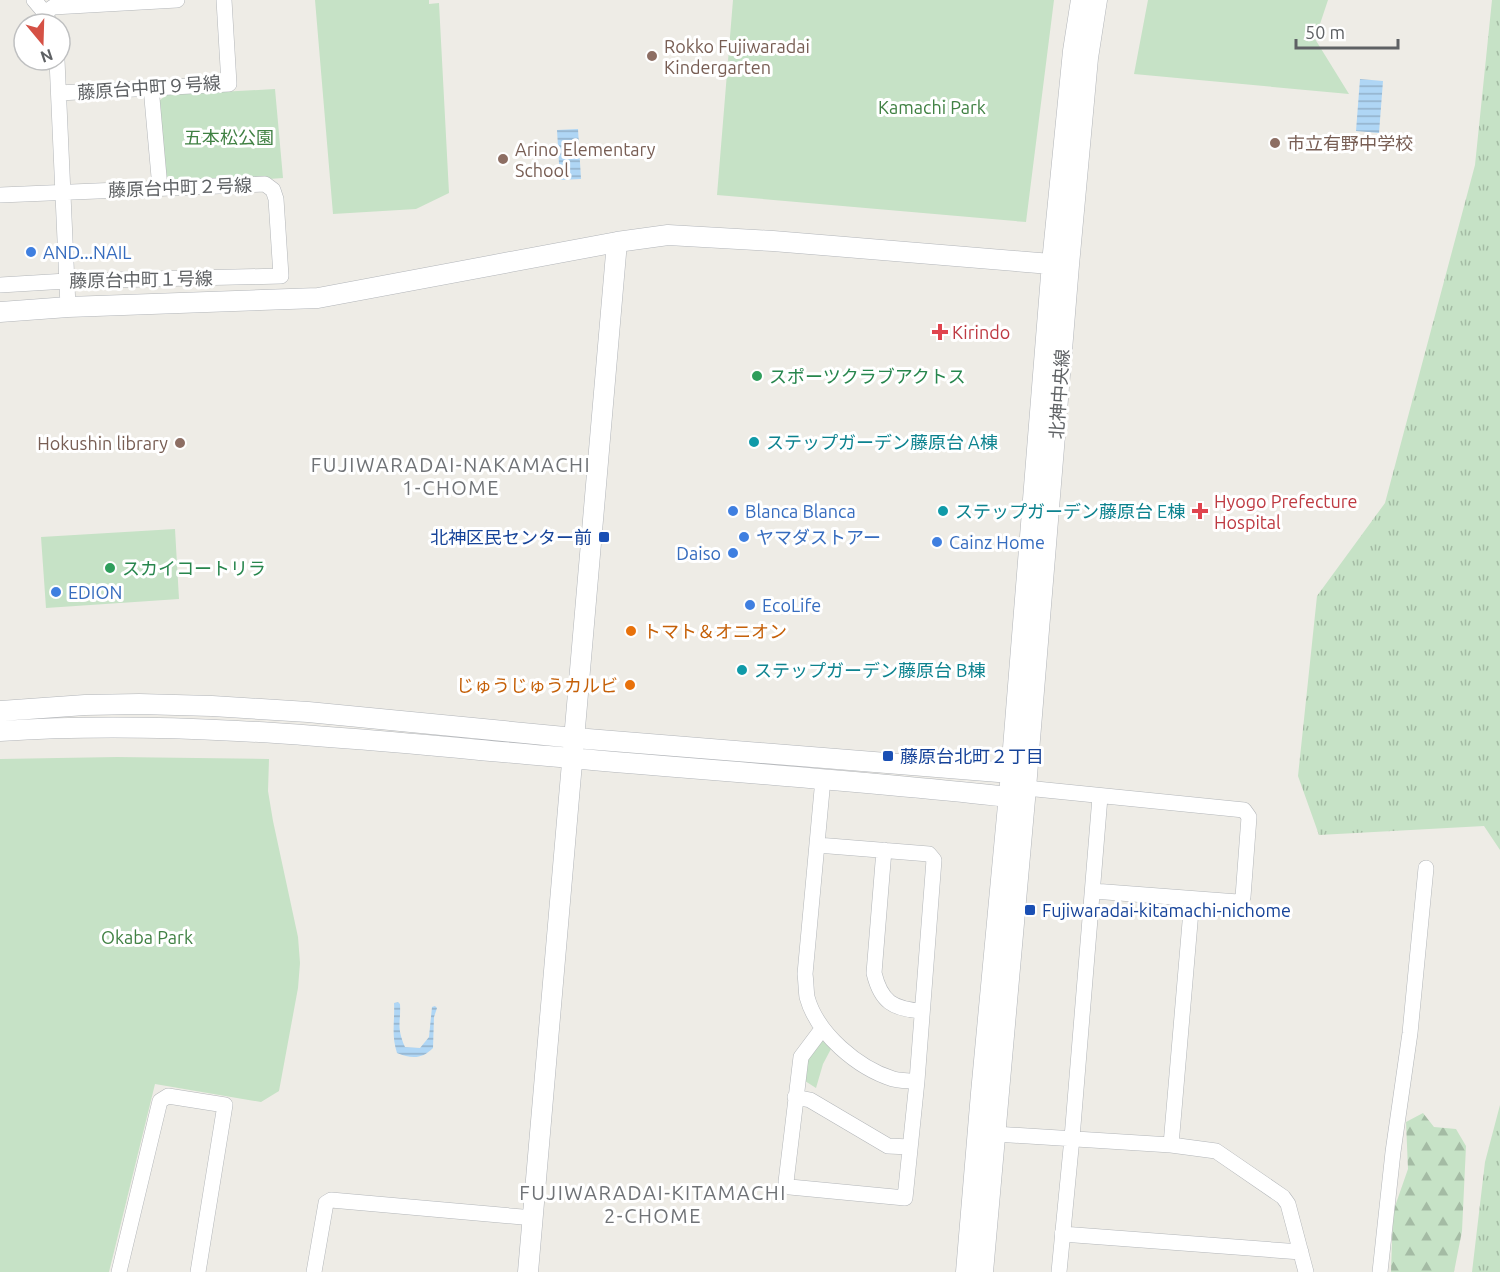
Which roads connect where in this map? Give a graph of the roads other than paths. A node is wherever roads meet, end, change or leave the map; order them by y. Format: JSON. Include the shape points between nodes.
{"nodes":[{"id":1,"x":177,"y":0,"type":"edge"},
{"id":2,"x":224,"y":0,"type":"edge"},
{"id":3,"x":1081,"y":0,"type":"edge"},
{"id":4,"x":1097,"y":0,"type":"edge"},
{"id":5,"x":51,"y":12,"type":"edge"},
{"id":6,"x":58,"y":72,"type":"edge"},
{"id":7,"x":151,"y":87,"type":"junction"},
{"id":8,"x":59,"y":93,"type":"junction"},
{"id":9,"x":160,"y":188,"type":"junction"},
{"id":10,"x":63,"y":192,"type":"junction"},
{"id":11,"x":0,"y":195,"type":"edge"},
{"id":12,"x":617,"y":243,"type":"junction"},
{"id":13,"x":1061,"y":264,"type":"junction"},
{"id":14,"x":281,"y":276,"type":"joint"},
{"id":15,"x":67,"y":281,"type":"junction"},
{"id":16,"x":0,"y":285,"type":"edge"},
{"id":17,"x":0,"y":303,"type":"edge"},
{"id":18,"x":68,"y":307,"type":"junction"},
{"id":19,"x":41,"y":308,"type":"junction"},
{"id":20,"x":0,"y":312,"type":"edge"},
{"id":21,"x":0,"y":711,"type":"edge"},
{"id":22,"x":0,"y":731,"type":"edge"},
{"id":23,"x":575,"y":738,"type":"junction"},
{"id":24,"x":573,"y":759,"type":"junction"},
{"id":25,"x":1011,"y":773,"type":"junction"},
{"id":26,"x":824,"y":779,"type":"junction"},
{"id":27,"x":1026,"y":788,"type":"junction"},
{"id":28,"x":1100,"y":796,"type":"junction"},
{"id":29,"x":1008,"y":797,"type":"junction"},
{"id":30,"x":817,"y":845,"type":"junction"},
{"id":31,"x":884,"y":850,"type":"junction"},
{"id":32,"x":1426,"y":868,"type":"dead end"},
{"id":33,"x":1093,"y":891,"type":"junction"},
{"id":34,"x":1192,"y":899,"type":"junction"},
{"id":35,"x":922,"y":1011,"type":"junction"},
{"id":36,"x":822,"y":1029,"type":"junction"},
{"id":37,"x":917,"y":1081,"type":"junction"},
{"id":38,"x":795,"y":1097,"type":"junction"},
{"id":39,"x":995,"y":1134,"type":"junction"},
{"id":40,"x":1072,"y":1138,"type":"junction"},
{"id":41,"x":1171,"y":1145,"type":"junction"},
{"id":42,"x":910,"y":1147,"type":"junction"},
{"id":43,"x":534,"y":1218,"type":"junction"},
{"id":44,"x":1062,"y":1234,"type":"junction"},
{"id":45,"x":1301,"y":1252,"type":"junction"},
{"id":46,"x":118,"y":1272,"type":"edge"},
{"id":47,"x":198,"y":1272,"type":"edge"},
{"id":48,"x":314,"y":1272,"type":"edge"},
{"id":49,"x":528,"y":1272,"type":"edge"},
{"id":50,"x":966,"y":1272,"type":"edge"},
{"id":51,"x":983,"y":1272,"type":"edge"},
{"id":52,"x":1059,"y":1272,"type":"edge"},
{"id":53,"x":1306,"y":1272,"type":"edge"},
{"id":54,"x":1380,"y":1272,"type":"edge"}],
"edges":[{"from":1,"to":5,"type":"street","via":[[53,7]]},
{"from":2,"to":7,"type":"street","name":"藤原台中町９号線","via":[[229,84]]},
{"from":3,"to":13,"type":"street","name":"北神中央線","via":[[1073,51]]},
{"from":4,"to":13,"type":"street","name":"北神中央線"},
{"from":6,"to":8,"type":"street"},
{"from":7,"to":8,"type":"street","name":"藤原台中町９号線"},
{"from":7,"to":9,"type":"street"},
{"from":8,"to":10,"type":"street"},
{"from":9,"to":10,"type":"street","name":"藤原台中町２号線"},
{"from":9,"to":14,"type":"street","name":"藤原台中町２号線","via":[[265,184],[276,199]]},
{"from":10,"to":11,"type":"street","name":"藤原台中町２号線"},
{"from":10,"to":15,"type":"street"},
{"from":12,"to":13,"type":"street","via":[[668,235]]},
{"from":12,"to":18,"type":"street","via":[[318,298]]},
{"from":12,"to":23,"type":"street"},
{"from":13,"to":25,"type":"street"},
{"from":13,"to":27,"type":"street","name":"北神中央線"},
{"from":14,"to":15,"type":"street","name":"藤原台中町１号線"},
{"from":15,"to":16,"type":"street","name":"藤原台中町１号線"},
{"from":15,"to":18,"type":"street"},
{"from":17,"to":19,"type":"street"},
{"from":18,"to":19,"type":"street"},
{"from":19,"to":20,"type":"street"},
{"from":21,"to":23,"type":"street","via":[[85,705],[212,705]]},
{"from":22,"to":24,"type":"street","via":[[96,726],[263,731]]},
{"from":23,"to":24,"type":"street"},
{"from":23,"to":25,"type":"street"},
{"from":24,"to":26,"type":"street"},
{"from":24,"to":43,"type":"street"},
{"from":25,"to":27,"type":"street"},
{"from":25,"to":29,"type":"street"},
{"from":26,"to":29,"type":"street"},
{"from":26,"to":30,"type":"street"},
{"from":27,"to":28,"type":"street"},
{"from":27,"to":29,"type":"street"},
{"from":27,"to":39,"type":"street","name":"北神中央線"},
{"from":28,"to":33,"type":"street"},
{"from":28,"to":34,"type":"street","via":[[1244,810],[1249,817],[1243,897],[1238,902]]},
{"from":29,"to":50,"type":"street"},
{"from":30,"to":31,"type":"street"},
{"from":30,"to":36,"type":"street","via":[[806,974],[807,996]]},
{"from":31,"to":35,"type":"street","via":[[874,973],[877,987],[893,1005]]},
{"from":31,"to":35,"type":"street","via":[[929,854],[934,860]]},
{"from":32,"to":54,"type":"street"},
{"from":33,"to":34,"type":"street"},
{"from":33,"to":40,"type":"street"},
{"from":34,"to":41,"type":"street"},
{"from":35,"to":37,"type":"street"},
{"from":36,"to":37,"type":"street","via":[[845,1052],[880,1074]]},
{"from":36,"to":38,"type":"street","via":[[801,1057]]},
{"from":37,"to":42,"type":"street"},
{"from":38,"to":42,"type":"street","via":[[810,1101],[888,1146]]},
{"from":38,"to":42,"type":"street","via":[[786,1182],[790,1187],[905,1198]]},
{"from":39,"to":40,"type":"street"},
{"from":39,"to":51,"type":"street","name":"北神中央線"},
{"from":40,"to":41,"type":"street"},
{"from":40,"to":44,"type":"street"},
{"from":41,"to":45,"type":"street","via":[[1216,1151],[1283,1197]]},
{"from":43,"to":48,"type":"street","via":[[331,1200],[326,1203]]},
{"from":43,"to":49,"type":"street"},
{"from":44,"to":45,"type":"street"},
{"from":44,"to":52,"type":"street"},
{"from":45,"to":53,"type":"street"},
{"from":46,"to":47,"type":"street","via":[[160,1101],[168,1096],[225,1105]]}]}
